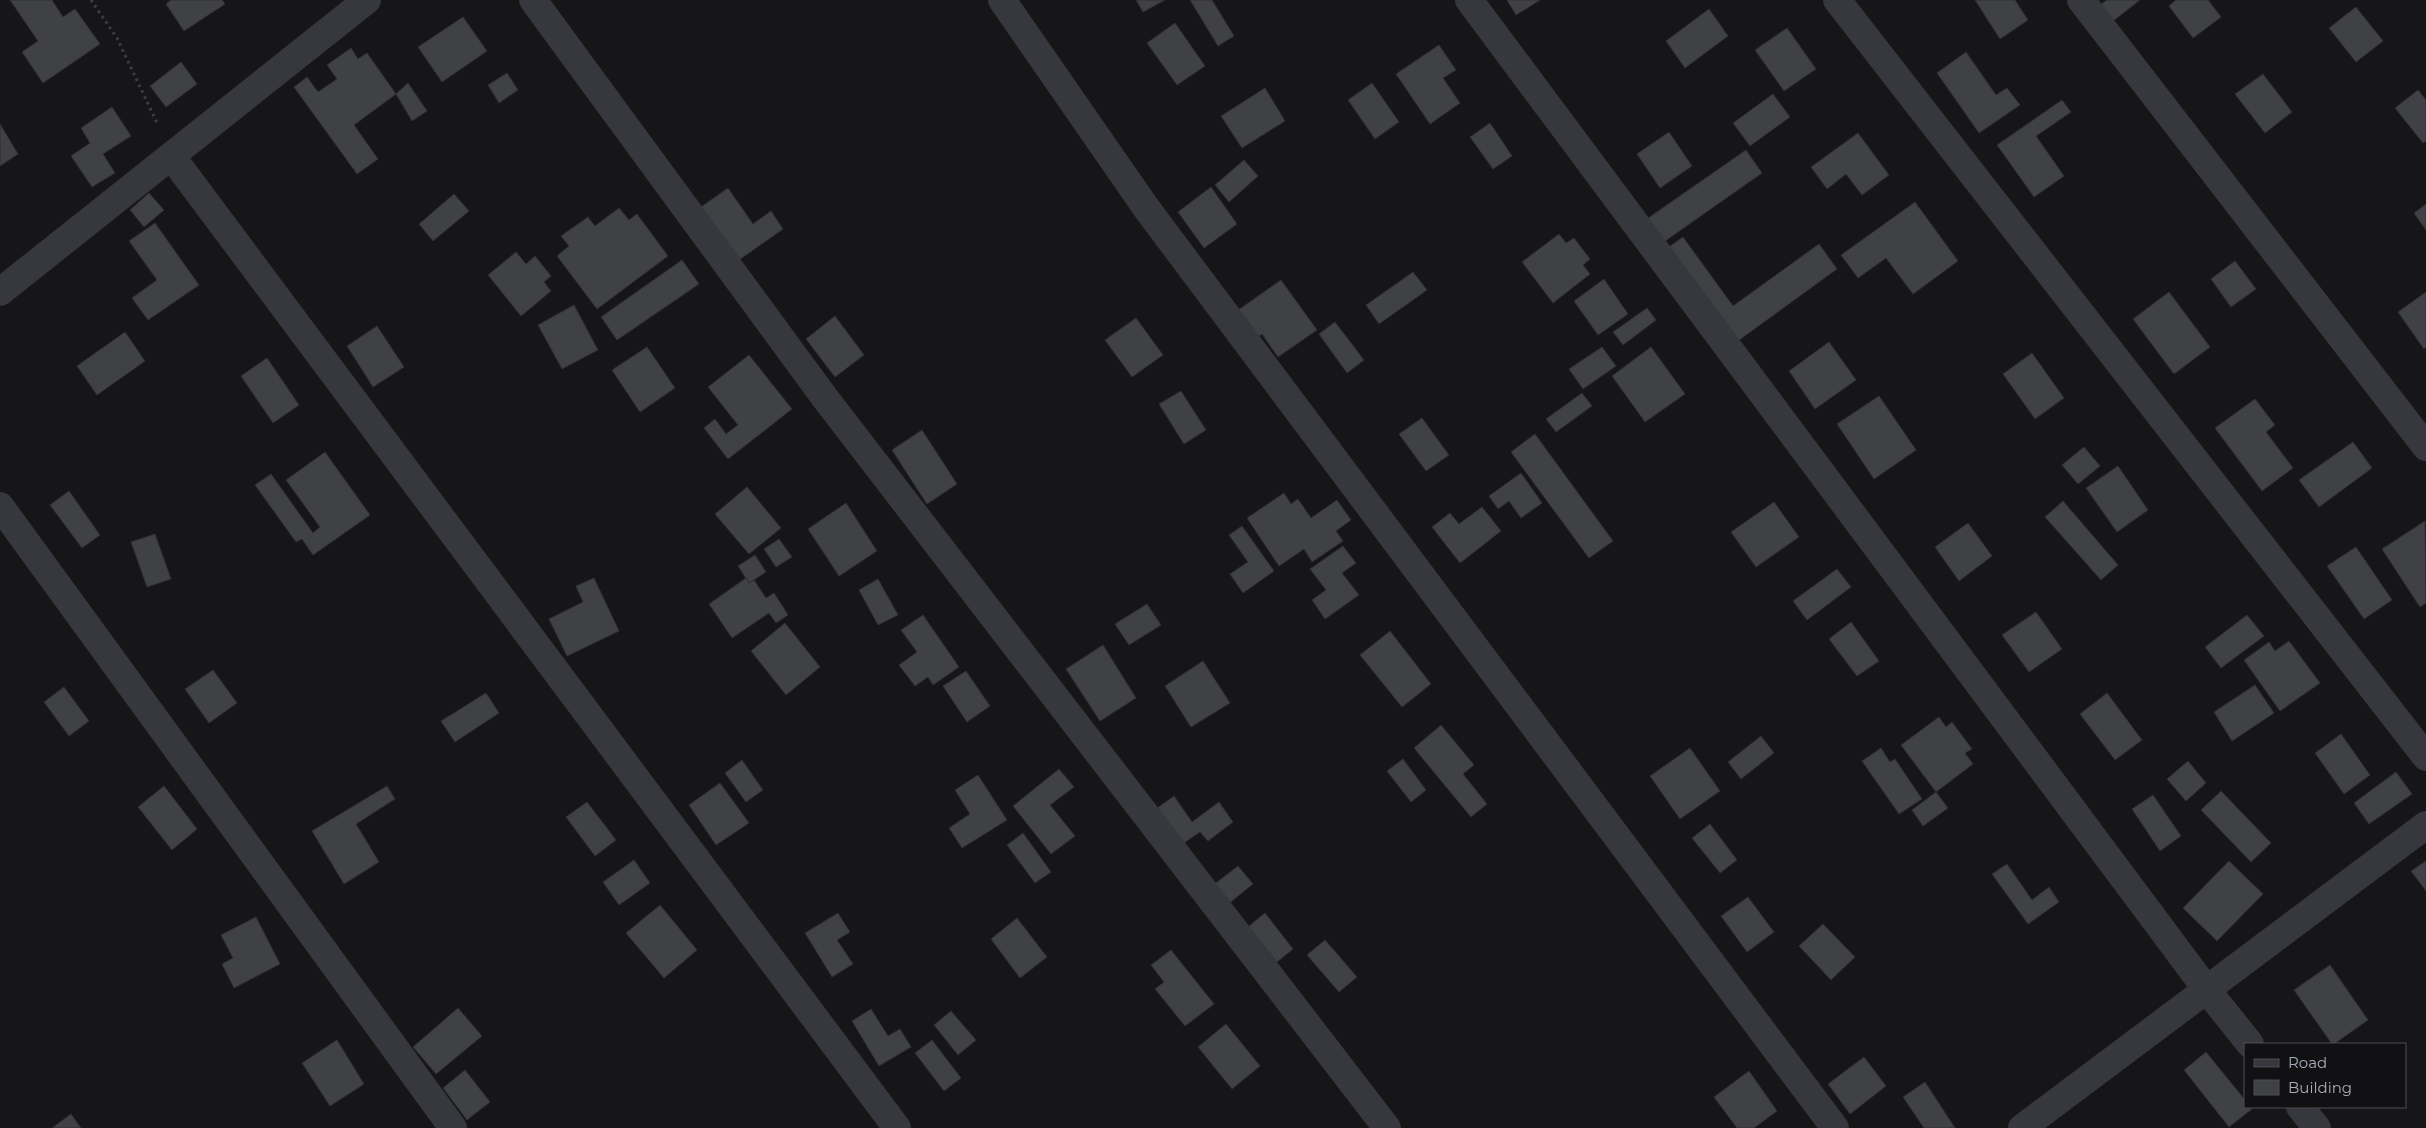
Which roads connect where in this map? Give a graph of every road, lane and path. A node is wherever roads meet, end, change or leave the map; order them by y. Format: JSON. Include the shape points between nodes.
{"nodes":[{"id":1,"x":92,"y":0,"type":"edge"},
{"id":2,"x":367,"y":0,"type":"edge"},
{"id":3,"x":533,"y":0,"type":"edge"},
{"id":4,"x":1002,"y":0,"type":"edge"},
{"id":5,"x":1469,"y":0,"type":"edge"},
{"id":6,"x":1837,"y":0,"type":"edge"},
{"id":7,"x":2081,"y":0,"type":"edge"},
{"id":8,"x":172,"y":156,"type":"junction"},
{"id":9,"x":0,"y":292,"type":"edge"},
{"id":10,"x":2426,"y":447,"type":"edge"},
{"id":11,"x":0,"y":506,"type":"edge"},
{"id":12,"x":2426,"y":757,"type":"edge"},
{"id":13,"x":2426,"y":825,"type":"edge"},
{"id":14,"x":2207,"y":990,"type":"junction"},
{"id":15,"x":2249,"y":1043,"type":"edge"},
{"id":16,"x":2301,"y":1108,"type":"edge"},
{"id":17,"x":453,"y":1128,"type":"edge"},
{"id":18,"x":897,"y":1128,"type":"edge"},
{"id":19,"x":1387,"y":1128,"type":"edge"},
{"id":20,"x":1836,"y":1128,"type":"edge"},
{"id":21,"x":2022,"y":1128,"type":"edge"},
{"id":22,"x":2317,"y":1128,"type":"edge"}],
"edges":[{"from":1,"to":8,"type":"path","via":[[117,38]]},
{"from":2,"to":8,"type":"street"},
{"from":3,"to":19,"type":"street","via":[[825,398]]},
{"from":4,"to":20,"type":"street","via":[[1147,209]]},
{"from":5,"to":14,"type":"street"},
{"from":6,"to":12,"type":"street"},
{"from":7,"to":10,"type":"street"},
{"from":8,"to":9,"type":"street"},
{"from":8,"to":18,"type":"street"},
{"from":11,"to":17,"type":"street"},
{"from":13,"to":14,"type":"street"},
{"from":14,"to":15,"type":"street"},
{"from":14,"to":21,"type":"street"},
{"from":16,"to":22,"type":"street"}]}
